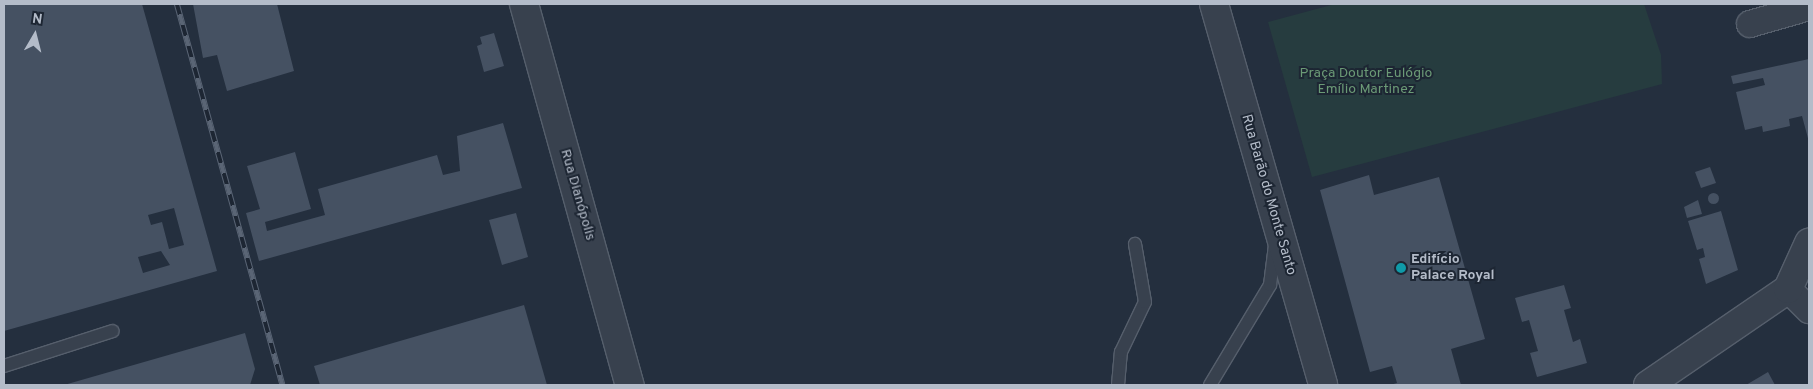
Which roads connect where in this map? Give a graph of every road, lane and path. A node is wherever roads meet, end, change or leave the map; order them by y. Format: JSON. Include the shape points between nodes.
{"nodes":[{"id":1,"x":524,"y":4,"type":"edge"},
{"id":2,"x":1214,"y":4,"type":"edge"},
{"id":3,"x":1809,"y":7,"type":"edge"},
{"id":4,"x":1750,"y":24,"type":"dead end"},
{"id":5,"x":1278,"y":228,"type":"junction"},
{"id":6,"x":1809,"y":243,"type":"edge"},
{"id":7,"x":1135,"y":244,"type":"dead end"},
{"id":8,"x":1788,"y":289,"type":"junction"},
{"id":9,"x":1809,"y":310,"type":"edge"},
{"id":10,"x":113,"y":331,"type":"dead end"},
{"id":11,"x":4,"y":366,"type":"edge"},
{"id":12,"x":630,"y":385,"type":"edge"},
{"id":13,"x":1118,"y":385,"type":"edge"},
{"id":14,"x":1210,"y":385,"type":"edge"},
{"id":15,"x":1324,"y":385,"type":"edge"},
{"id":16,"x":1648,"y":385,"type":"edge"}],
"edges":[{"from":1,"to":12,"type":"street","name":"Rua Dianópolis"},
{"from":2,"to":5,"type":"street","name":"Rua Barão do Monte Santo"},
{"from":3,"to":4,"type":"street"},
{"from":5,"to":14,"type":"lane","via":[[1270,285]]},
{"from":5,"to":15,"type":"street","name":"Rua Barão do Monte Santo"},
{"from":6,"to":8,"type":"street"},
{"from":7,"to":13,"type":"lane","via":[[1145,302],[1121,352]]},
{"from":8,"to":9,"type":"street"},
{"from":8,"to":16,"type":"street"},
{"from":10,"to":11,"type":"lane"}]}
